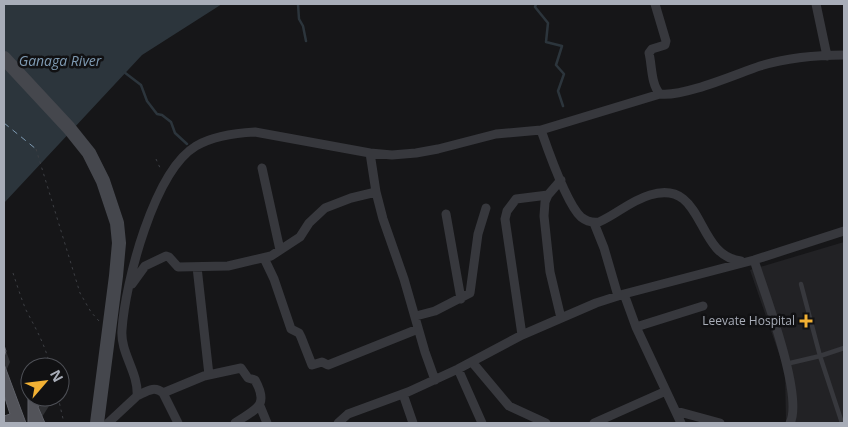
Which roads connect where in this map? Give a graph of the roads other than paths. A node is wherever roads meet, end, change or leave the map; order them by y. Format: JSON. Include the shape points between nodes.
{"nodes":[{"id":1,"x":655,"y":4,"type":"edge"},
{"id":2,"x":816,"y":4,"type":"edge"},
{"id":3,"x":844,"y":55,"type":"edge"},
{"id":4,"x":827,"y":56,"type":"junction"},
{"id":5,"x":4,"y":58,"type":"edge"},
{"id":6,"x":660,"y":94,"type":"junction"},
{"id":7,"x":541,"y":130,"type":"junction"},
{"id":8,"x":370,"y":153,"type":"junction"},
{"id":9,"x":262,"y":168,"type":"dead end"},
{"id":10,"x":561,"y":180,"type":"junction"},
{"id":11,"x":376,"y":192,"type":"junction"},
{"id":12,"x":548,"y":195,"type":"junction"},
{"id":13,"x":486,"y":208,"type":"dead end"},
{"id":14,"x":446,"y":214,"type":"dead end"},
{"id":15,"x":594,"y":223,"type":"junction"},
{"id":16,"x":844,"y":231,"type":"edge"},
{"id":17,"x":280,"y":250,"type":"junction"},
{"id":18,"x":264,"y":258,"type":"junction"},
{"id":19,"x":750,"y":261,"type":"junction"},
{"id":20,"x":197,"y":267,"type":"junction"},
{"id":21,"x":801,"y":284,"type":"dead end"},
{"id":22,"x":128,"y":290,"type":"junction"},
{"id":23,"x":621,"y":295,"type":"junction"},
{"id":24,"x":461,"y":299,"type":"junction"},
{"id":25,"x":703,"y":306,"type":"dead end"},
{"id":26,"x":416,"y":316,"type":"junction"},
{"id":27,"x":561,"y":318,"type":"junction"},
{"id":28,"x":636,"y":327,"type":"junction"},
{"id":29,"x":418,"y":329,"type":"junction"},
{"id":30,"x":522,"y":335,"type":"junction"},
{"id":31,"x":844,"y":348,"type":"edge"},
{"id":32,"x":820,"y":356,"type":"junction"},
{"id":33,"x":472,"y":362,"type":"junction"},
{"id":34,"x":786,"y":364,"type":"junction"},
{"id":35,"x":458,"y":370,"type":"junction"},
{"id":36,"x":209,"y":375,"type":"junction"},
{"id":37,"x":435,"y":380,"type":"junction"},
{"id":38,"x":666,"y":391,"type":"junction"},
{"id":39,"x":163,"y":393,"type":"junction"},
{"id":40,"x":403,"y":394,"type":"junction"},
{"id":41,"x":137,"y":396,"type":"junction"},
{"id":42,"x":260,"y":406,"type":"junction"},
{"id":43,"x":844,"y":408,"type":"edge"},
{"id":44,"x":838,"y":410,"type":"junction"},
{"id":45,"x":676,"y":411,"type":"junction"},
{"id":46,"x":97,"y":423,"type":"edge"},
{"id":47,"x":108,"y":423,"type":"edge"},
{"id":48,"x":178,"y":423,"type":"edge"},
{"id":49,"x":235,"y":423,"type":"edge"},
{"id":50,"x":267,"y":423,"type":"edge"},
{"id":51,"x":338,"y":423,"type":"edge"},
{"id":52,"x":413,"y":423,"type":"edge"},
{"id":53,"x":482,"y":423,"type":"edge"},
{"id":54,"x":546,"y":423,"type":"edge"},
{"id":55,"x":594,"y":423,"type":"edge"},
{"id":56,"x":681,"y":423,"type":"edge"},
{"id":57,"x":720,"y":423,"type":"edge"},
{"id":58,"x":790,"y":423,"type":"edge"},
{"id":59,"x":842,"y":423,"type":"edge"}],
"edges":[{"from":1,"to":6,"type":"street","via":[[666,41],[665,45],[649,53],[654,83]]},
{"from":2,"to":4,"type":"street"},
{"from":3,"to":4,"type":"street"},
{"from":4,"to":6,"type":"street","via":[[763,65],[679,92]]},
{"from":5,"to":46,"type":"main road","bridge":true,"via":[[88,153],[103,181],[117,223],[117,267]]},
{"from":6,"to":7,"type":"street"},
{"from":7,"to":8,"type":"street","via":[[496,134],[416,153]]},
{"from":7,"to":10,"type":"street"},
{"from":8,"to":11,"type":"street"},
{"from":8,"to":22,"type":"street","via":[[255,132],[238,133],[195,147],[166,180],[138,250]]},
{"from":9,"to":17,"type":"street"},
{"from":10,"to":12,"type":"street"},
{"from":10,"to":15,"type":"street","via":[[575,210]]},
{"from":11,"to":17,"type":"street","via":[[325,208],[300,237]]},
{"from":11,"to":26,"type":"street"},
{"from":12,"to":27,"type":"street","via":[[544,216],[550,272]]},
{"from":12,"to":30,"type":"street","via":[[516,199],[505,219]]},
{"from":13,"to":24,"type":"street","via":[[478,234],[471,292]]},
{"from":14,"to":24,"type":"street"},
{"from":15,"to":19,"type":"street","via":[[631,202],[672,192],[689,205],[722,255],[731,260]]},
{"from":15,"to":23,"type":"street"},
{"from":16,"to":19,"type":"street"},
{"from":17,"to":18,"type":"street"},
{"from":18,"to":20,"type":"street","via":[[228,266]]},
{"from":18,"to":29,"type":"street","via":[[291,329],[301,337],[312,365],[328,364]]},
{"from":19,"to":23,"type":"street"},
{"from":19,"to":34,"type":"street"},
{"from":20,"to":22,"type":"street","via":[[178,267],[166,256],[145,266]]},
{"from":20,"to":36,"type":"street"},
{"from":21,"to":32,"type":"lane"},
{"from":22,"to":41,"type":"street","via":[[122,331]]},
{"from":23,"to":27,"type":"street"},
{"from":23,"to":28,"type":"street"},
{"from":24,"to":26,"type":"street"},
{"from":25,"to":28,"type":"street"},
{"from":26,"to":29,"type":"street"},
{"from":27,"to":30,"type":"street"},
{"from":28,"to":38,"type":"street"},
{"from":29,"to":37,"type":"street"},
{"from":30,"to":33,"type":"street"},
{"from":31,"to":32,"type":"lane"},
{"from":32,"to":34,"type":"lane"},
{"from":32,"to":44,"type":"lane"},
{"from":33,"to":35,"type":"street"},
{"from":33,"to":54,"type":"street","via":[[509,406]]},
{"from":34,"to":58,"type":"street","via":[[794,409]]},
{"from":35,"to":37,"type":"street"},
{"from":35,"to":53,"type":"street"},
{"from":36,"to":39,"type":"street"},
{"from":36,"to":42,"type":"street","via":[[241,368],[248,378],[256,380],[261,390]]},
{"from":37,"to":40,"type":"street"},
{"from":38,"to":45,"type":"street"},
{"from":38,"to":55,"type":"street"},
{"from":39,"to":41,"type":"street","via":[[155,389]]},
{"from":39,"to":48,"type":"street"},
{"from":40,"to":51,"type":"street","via":[[348,414]]},
{"from":40,"to":52,"type":"street"},
{"from":41,"to":47,"type":"street"},
{"from":42,"to":49,"type":"street"},
{"from":42,"to":50,"type":"street"},
{"from":43,"to":44,"type":"lane"},
{"from":44,"to":59,"type":"lane"},
{"from":45,"to":56,"type":"street"},
{"from":45,"to":57,"type":"street"}]}
